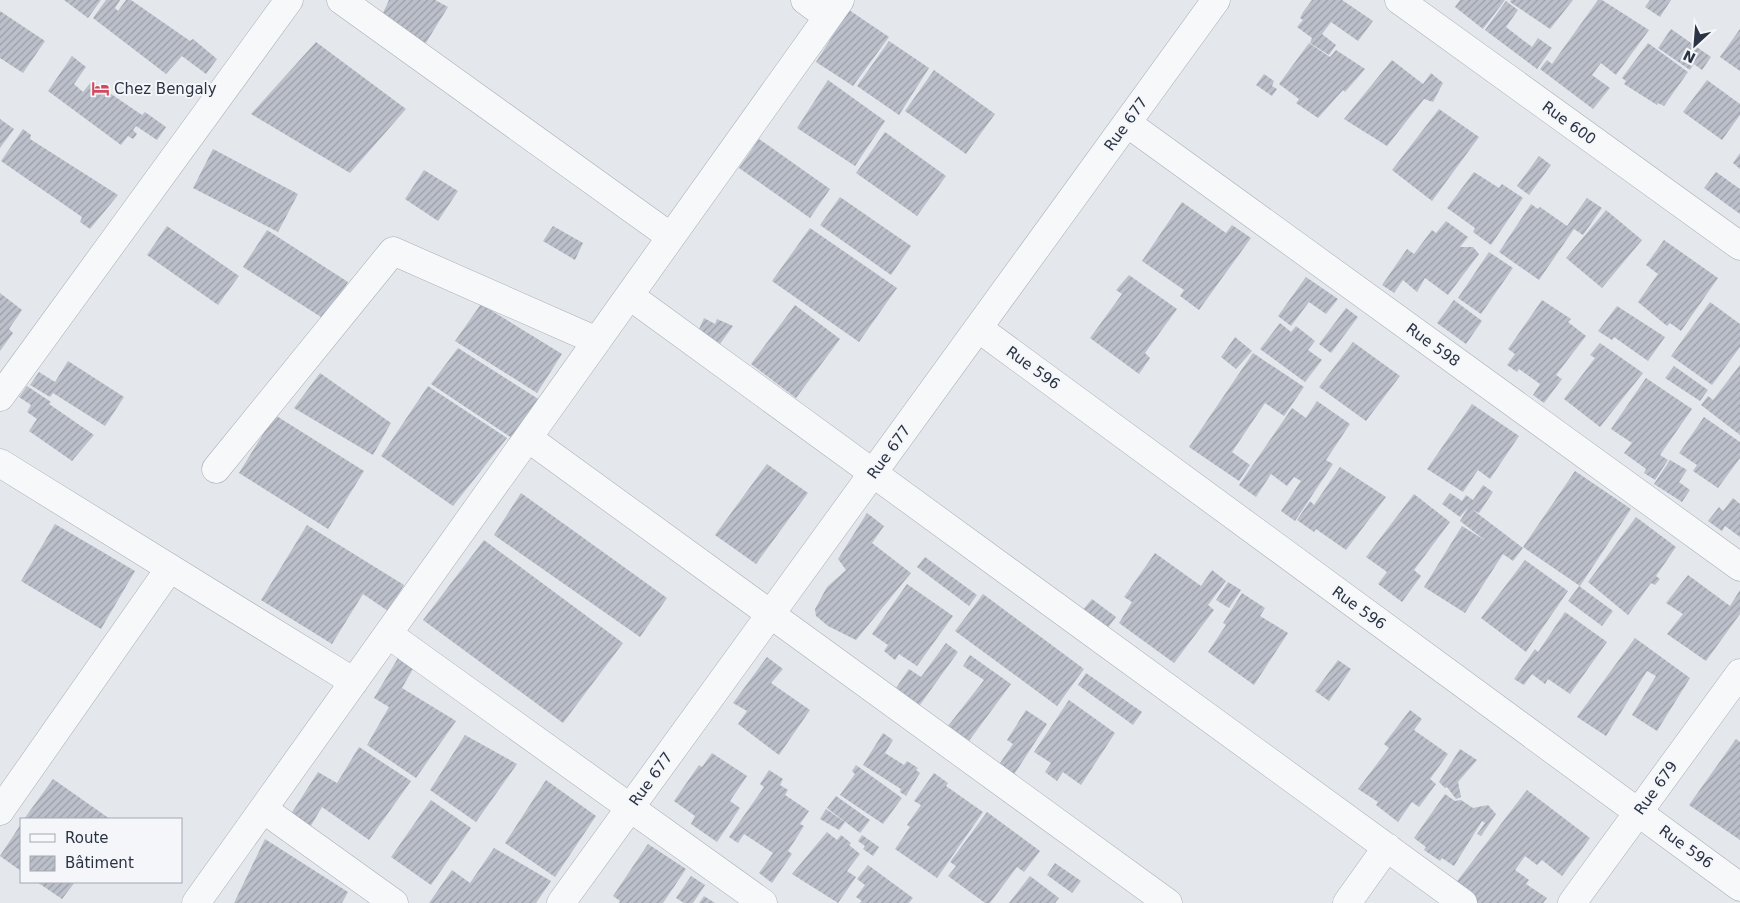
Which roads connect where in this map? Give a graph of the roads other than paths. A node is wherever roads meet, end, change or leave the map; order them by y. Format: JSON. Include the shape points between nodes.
{"nodes":[{"id":1,"x":289,"y":0,"type":"edge"},
{"id":2,"x":341,"y":0,"type":"edge"},
{"id":3,"x":805,"y":0,"type":"edge"},
{"id":4,"x":1216,"y":0,"type":"edge"},
{"id":5,"x":1399,"y":0,"type":"edge"},
{"id":6,"x":834,"y":8,"type":"edge"},
{"id":7,"x":1127,"y":123,"type":"junction"},
{"id":8,"x":671,"y":237,"type":"junction"},
{"id":9,"x":1740,"y":246,"type":"edge"},
{"id":10,"x":630,"y":296,"type":"junction"},
{"id":11,"x":978,"y":328,"type":"junction"},
{"id":12,"x":597,"y":341,"type":"junction"},
{"id":13,"x":0,"y":397,"type":"edge"},
{"id":14,"x":528,"y":438,"type":"junction"},
{"id":15,"x":0,"y":463,"type":"edge"},
{"id":16,"x":216,"y":469,"type":"dead end"},
{"id":17,"x":873,"y":473,"type":"junction"},
{"id":18,"x":1740,"y":567,"type":"edge"},
{"id":19,"x":170,"y":568,"type":"junction"},
{"id":20,"x":771,"y":614,"type":"junction"},
{"id":21,"x":388,"y":634,"type":"junction"},
{"id":22,"x":1740,"y":673,"type":"edge"},
{"id":23,"x":354,"y":682,"type":"junction"},
{"id":24,"x":630,"y":808,"type":"junction"},
{"id":25,"x":263,"y":809,"type":"junction"},
{"id":26,"x":0,"y":812,"type":"edge"},
{"id":27,"x":1638,"y":813,"type":"junction"},
{"id":28,"x":1387,"y":847,"type":"junction"},
{"id":29,"x":1740,"y":888,"type":"edge"},
{"id":30,"x":196,"y":903,"type":"edge"},
{"id":31,"x":394,"y":903,"type":"edge"},
{"id":32,"x":561,"y":903,"type":"edge"},
{"id":33,"x":763,"y":903,"type":"edge"},
{"id":34,"x":1168,"y":903,"type":"edge"},
{"id":35,"x":1347,"y":903,"type":"edge"},
{"id":36,"x":1463,"y":903,"type":"edge"},
{"id":37,"x":1572,"y":903,"type":"edge"}],
"edges":[{"from":1,"to":13,"type":"street"},
{"from":2,"to":8,"type":"street"},
{"from":3,"to":6,"type":"street"},
{"from":4,"to":7,"type":"street","name":"Rue 677"},
{"from":5,"to":9,"type":"street","name":"Rue 600"},
{"from":6,"to":8,"type":"street"},
{"from":7,"to":11,"type":"street","name":"Rue 677"},
{"from":7,"to":18,"type":"street","name":"Rue 598"},
{"from":8,"to":10,"type":"street"},
{"from":10,"to":12,"type":"street"},
{"from":10,"to":17,"type":"street"},
{"from":11,"to":17,"type":"street","name":"Rue 677"},
{"from":11,"to":27,"type":"street","name":"Rue 596"},
{"from":12,"to":14,"type":"street"},
{"from":12,"to":16,"type":"street","via":[[393,251]]},
{"from":14,"to":20,"type":"street"},
{"from":14,"to":21,"type":"street"},
{"from":15,"to":19,"type":"street"},
{"from":17,"to":20,"type":"street","name":"Rue 677"},
{"from":17,"to":28,"type":"street"},
{"from":19,"to":23,"type":"street"},
{"from":19,"to":26,"type":"street"},
{"from":20,"to":24,"type":"street","name":"Rue 677"},
{"from":20,"to":34,"type":"street"},
{"from":21,"to":23,"type":"street"},
{"from":21,"to":24,"type":"street"},
{"from":22,"to":27,"type":"street","name":"Rue 679"},
{"from":23,"to":25,"type":"street"},
{"from":24,"to":32,"type":"street","name":"Rue 677"},
{"from":24,"to":33,"type":"street"},
{"from":25,"to":30,"type":"street"},
{"from":25,"to":31,"type":"street"},
{"from":27,"to":29,"type":"street","name":"Rue 596"},
{"from":27,"to":37,"type":"street","name":"Rue 679"},
{"from":28,"to":35,"type":"street"},
{"from":28,"to":36,"type":"street"}]}
